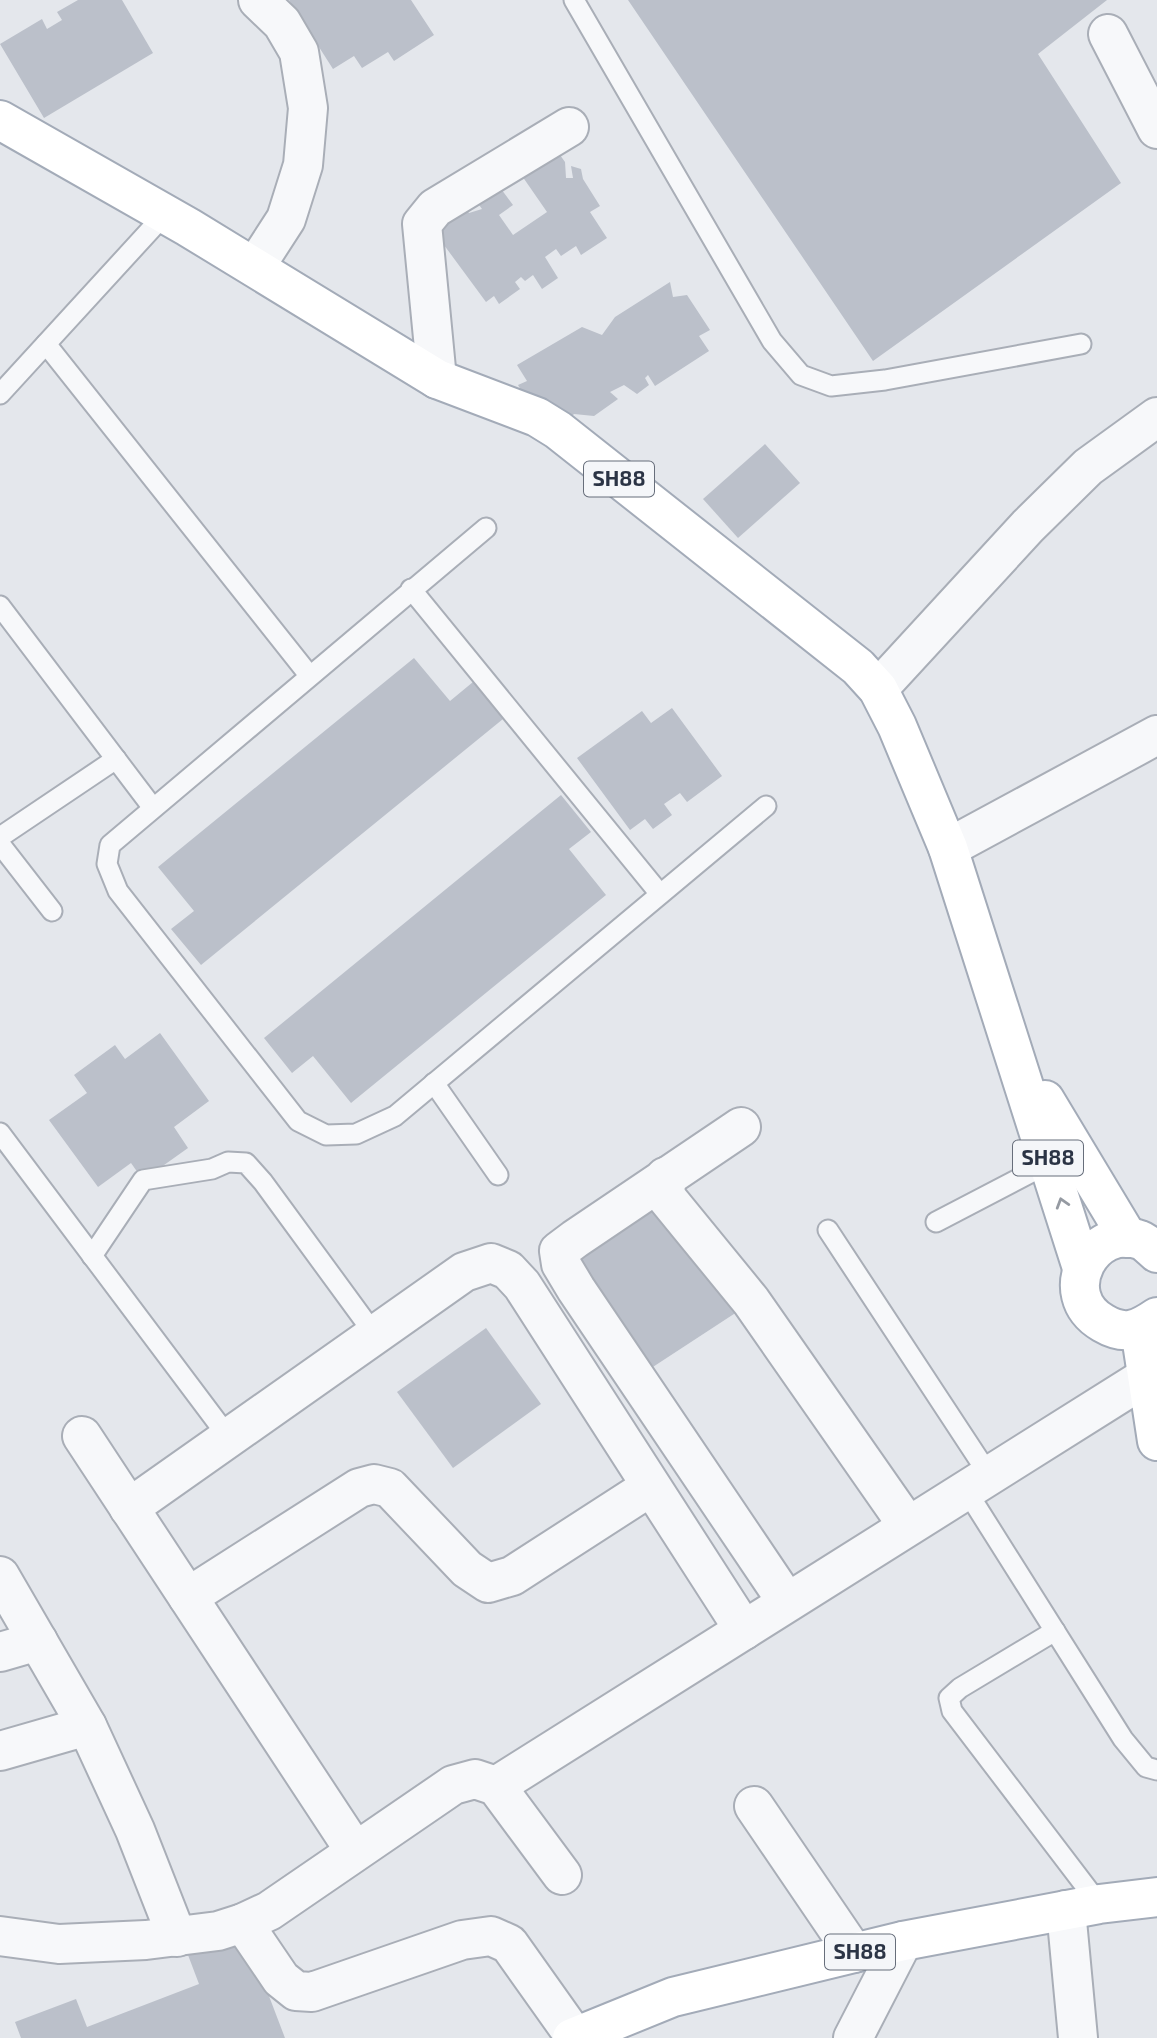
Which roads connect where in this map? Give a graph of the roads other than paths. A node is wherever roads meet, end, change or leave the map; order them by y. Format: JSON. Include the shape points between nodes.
{"nodes":[{"id":1,"x":258,"y":0,"type":"edge"},
{"id":2,"x":575,"y":0,"type":"edge"},
{"id":3,"x":1108,"y":34,"type":"dead end"},
{"id":4,"x":0,"y":120,"type":"edge"},
{"id":5,"x":569,"y":127,"type":"dead end"},
{"id":6,"x":1157,"y":129,"type":"edge"},
{"id":7,"x":165,"y":214,"type":"junction"},
{"id":8,"x":255,"y":267,"type":"junction"},
{"id":9,"x":46,"y":344,"type":"junction"},
{"id":10,"x":1082,"y":344,"type":"dead end"},
{"id":11,"x":437,"y":379,"type":"junction"},
{"id":12,"x":0,"y":394,"type":"edge"},
{"id":13,"x":1157,"y":417,"type":"edge"},
{"id":14,"x":486,"y":528,"type":"dead end"},
{"id":15,"x":411,"y":589,"type":"junction"},
{"id":16,"x":0,"y":606,"type":"edge"},
{"id":17,"x":309,"y":675,"type":"junction"},
{"id":18,"x":878,"y":689,"type":"junction"},
{"id":19,"x":1157,"y":735,"type":"edge"},
{"id":20,"x":116,"y":759,"type":"junction"},
{"id":21,"x":766,"y":806,"type":"dead end"},
{"id":22,"x":153,"y":808,"type":"junction"},
{"id":23,"x":0,"y":837,"type":"edge"},
{"id":24,"x":0,"y":844,"type":"edge"},
{"id":25,"x":948,"y":848,"type":"junction"},
{"id":26,"x":660,"y":894,"type":"junction"},
{"id":27,"x":52,"y":911,"type":"dead end"},
{"id":28,"x":1013,"y":1048,"type":"junction"},
{"id":29,"x":434,"y":1083,"type":"junction"},
{"id":30,"x":741,"y":1127,"type":"dead end"},
{"id":31,"x":0,"y":1133,"type":"edge"},
{"id":32,"x":1049,"y":1163,"type":"junction"},
{"id":33,"x":498,"y":1175,"type":"dead end"},
{"id":34,"x":665,"y":1177,"type":"junction"},
{"id":35,"x":936,"y":1222,"type":"dead end"},
{"id":36,"x":828,"y":1230,"type":"dead end"},
{"id":37,"x":1143,"y":1245,"type":"edge"},
{"id":38,"x":92,"y":1256,"type":"junction"},
{"id":39,"x":1082,"y":1268,"type":"junction"},
{"id":40,"x":1148,"y":1323,"type":"edge"},
{"id":41,"x":375,"y":1335,"type":"junction"},
{"id":42,"x":1146,"y":1377,"type":"junction"},
{"id":43,"x":82,"y":1436,"type":"dead end"},
{"id":44,"x":229,"y":1438,"type":"junction"},
{"id":45,"x":1157,"y":1441,"type":"edge"},
{"id":46,"x":977,"y":1483,"type":"junction"},
{"id":47,"x":650,"y":1487,"type":"junction"},
{"id":48,"x":129,"y":1508,"type":"junction"},
{"id":49,"x":908,"y":1526,"type":"junction"},
{"id":50,"x":0,"y":1576,"type":"edge"},
{"id":51,"x":188,"y":1597,"type":"junction"},
{"id":52,"x":787,"y":1602,"type":"junction"},
{"id":53,"x":744,"y":1630,"type":"junction"},
{"id":54,"x":1055,"y":1631,"type":"junction"},
{"id":55,"x":38,"y":1641,"type":"junction"},
{"id":56,"x":0,"y":1651,"type":"edge"},
{"id":57,"x":87,"y":1726,"type":"junction"},
{"id":58,"x":0,"y":1751,"type":"edge"},
{"id":59,"x":1157,"y":1770,"type":"edge"},
{"id":60,"x":496,"y":1786,"type":"junction"},
{"id":61,"x":754,"y":1807,"type":"dead end"},
{"id":62,"x":355,"y":1852,"type":"junction"},
{"id":63,"x":562,"y":1875,"type":"dead end"},
{"id":64,"x":1157,"y":1897,"type":"edge"},
{"id":65,"x":1082,"y":1907,"type":"junction"},
{"id":66,"x":243,"y":1923,"type":"junction"},
{"id":67,"x":0,"y":1936,"type":"edge"},
{"id":68,"x":177,"y":1937,"type":"junction"},
{"id":69,"x":903,"y":1941,"type":"junction"},
{"id":70,"x":854,"y":1953,"type":"junction"},
{"id":71,"x":573,"y":2037,"type":"edge"},
{"id":72,"x":853,"y":2038,"type":"edge"},
{"id":73,"x":1078,"y":2038,"type":"edge"}],
"edges":[{"from":1,"to":8,"type":"street","via":[[282,23],[299,52],[309,108],[303,165],[286,219]]},
{"from":2,"to":10,"type":"lane","via":[[772,341],[801,375],[831,386],[845,385]]},
{"from":3,"to":6,"type":"street"},
{"from":4,"to":7,"type":"main road","number":"SH88"},
{"from":5,"to":11,"type":"street","via":[[435,208],[422,224]]},
{"from":7,"to":8,"type":"main road","number":"SH88"},
{"from":7,"to":9,"type":"lane"},
{"from":8,"to":11,"type":"main road","number":"SH88"},
{"from":9,"to":12,"type":"lane"},
{"from":9,"to":17,"type":"lane"},
{"from":11,"to":18,"type":"main road","number":"SH88","via":[[537,417],[558,430],[858,667]]},
{"from":13,"to":18,"type":"street","via":[[1088,467]]},
{"from":14,"to":15,"type":"lane"},
{"from":15,"to":17,"type":"lane"},
{"from":15,"to":26,"type":"lane"},
{"from":16,"to":20,"type":"lane"},
{"from":17,"to":22,"type":"lane"},
{"from":18,"to":25,"type":"main road","number":"SH88"},
{"from":19,"to":25,"type":"street"},
{"from":20,"to":22,"type":"lane"},
{"from":20,"to":23,"type":"lane"},
{"from":21,"to":26,"type":"lane"},
{"from":22,"to":29,"type":"lane","via":[[110,845],[107,864],[118,891],[298,1121],[326,1135],[356,1134],[395,1116]]},
{"from":24,"to":27,"type":"lane"},
{"from":25,"to":28,"type":"main road","number":"SH88"},
{"from":26,"to":29,"type":"lane"},
{"from":28,"to":32,"type":"main road","number":"SH88"},
{"from":28,"to":37,"type":"main road","number":"SH88"},
{"from":29,"to":33,"type":"lane"},
{"from":30,"to":34,"type":"street"},
{"from":31,"to":38,"type":"lane"},
{"from":32,"to":35,"type":"lane"},
{"from":39,"to":32,"type":"main road","number":"SH88","one_way":true},
{"from":34,"to":49,"type":"street","via":[[666,1198],[751,1301]]},
{"from":34,"to":52,"type":"street","via":[[559,1251],[561,1264]]},
{"from":36,"to":46,"type":"lane"},
{"from":37,"to":39,"type":"main road","via":[[1109,1241],[1093,1252]]},
{"from":38,"to":41,"type":"lane","via":[[143,1180],[212,1169],[228,1162],[246,1163]]},
{"from":38,"to":44,"type":"lane"},
{"from":39,"to":40,"type":"main road","via":[[1080,1294],[1092,1317],[1114,1329]]},
{"from":40,"to":42,"type":"main road"},
{"from":41,"to":44,"type":"street"},
{"from":41,"to":47,"type":"street","via":[[464,1272],[491,1263],[508,1270],[522,1284]]},
{"from":42,"to":45,"type":"main road"},
{"from":42,"to":46,"type":"street"},
{"from":43,"to":48,"type":"street"},
{"from":44,"to":48,"type":"street"},
{"from":46,"to":49,"type":"street"},
{"from":46,"to":54,"type":"lane"},
{"from":47,"to":51,"type":"street","via":[[512,1576],[488,1583],[467,1569],[390,1488],[374,1484],[359,1488]]},
{"from":47,"to":53,"type":"street"},
{"from":48,"to":51,"type":"street"},
{"from":49,"to":52,"type":"street"},
{"from":50,"to":55,"type":"street"},
{"from":51,"to":62,"type":"street"},
{"from":52,"to":53,"type":"street"},
{"from":53,"to":60,"type":"street"},
{"from":54,"to":59,"type":"lane","via":[[1123,1739],[1146,1767]]},
{"from":54,"to":65,"type":"lane","via":[[949,1698],[952,1712]]},
{"from":55,"to":56,"type":"street"},
{"from":55,"to":57,"type":"street"},
{"from":57,"to":58,"type":"street"},
{"from":57,"to":68,"type":"street"},
{"from":60,"to":62,"type":"street","via":[[475,1779],[453,1784]]},
{"from":60,"to":63,"type":"street"},
{"from":61,"to":70,"type":"street"},
{"from":62,"to":66,"type":"street","via":[[269,1911]]},
{"from":64,"to":65,"type":"main road","number":"SH88"},
{"from":65,"to":69,"type":"main road","number":"SH88"},
{"from":65,"to":73,"type":"street"},
{"from":66,"to":68,"type":"street"},
{"from":66,"to":71,"type":"street","via":[[281,1979],[296,1991],[312,1992],[462,1940],[491,1936],[509,1944]]},
{"from":67,"to":68,"type":"street","via":[[59,1944]]},
{"from":69,"to":70,"type":"main road","number":"SH88"},
{"from":69,"to":72,"type":"street"},
{"from":70,"to":71,"type":"main road","number":"SH88","via":[[673,1997]]}]}
